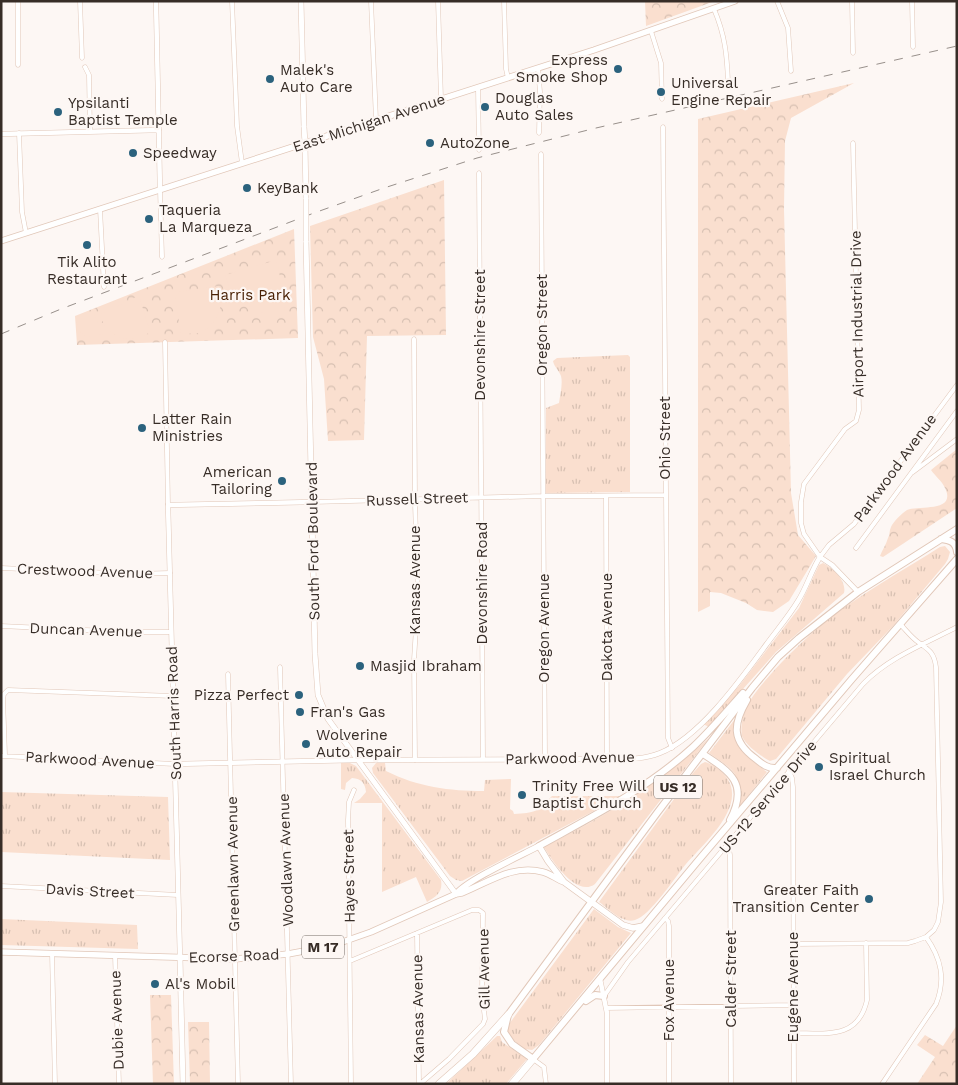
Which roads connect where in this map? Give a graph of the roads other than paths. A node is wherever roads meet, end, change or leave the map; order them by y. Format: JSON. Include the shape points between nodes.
{"nodes":[{"id":1,"x":18,"y":1,"type":"edge"},
{"id":2,"x":80,"y":1,"type":"edge"},
{"id":3,"x":156,"y":1,"type":"edge"},
{"id":4,"x":232,"y":1,"type":"edge"},
{"id":5,"x":301,"y":1,"type":"edge"},
{"id":6,"x":371,"y":1,"type":"edge"},
{"id":7,"x":438,"y":1,"type":"edge"},
{"id":8,"x":504,"y":1,"type":"edge"},
{"id":9,"x":735,"y":1,"type":"edge"},
{"id":10,"x":776,"y":1,"type":"edge"},
{"id":11,"x":852,"y":1,"type":"edge"},
{"id":12,"x":912,"y":1,"type":"edge"},
{"id":13,"x":714,"y":9,"type":"junction"},
{"id":14,"x":651,"y":32,"type":"junction"},
{"id":15,"x":913,"y":47,"type":"dead end"},
{"id":16,"x":853,"y":53,"type":"dead end"},
{"id":17,"x":82,"y":58,"type":"dead end"},
{"id":18,"x":18,"y":65,"type":"dead end"},
{"id":19,"x":85,"y":67,"type":"dead end"},
{"id":20,"x":538,"y":68,"type":"junction"},
{"id":21,"x":791,"y":71,"type":"dead end"},
{"id":22,"x":508,"y":78,"type":"junction"},
{"id":23,"x":728,"y":82,"type":"dead end"},
{"id":24,"x":478,"y":88,"type":"junction"},
{"id":25,"x":441,"y":99,"type":"junction"},
{"id":26,"x":662,"y":99,"type":"dead end"},
{"id":27,"x":376,"y":120,"type":"junction"},
{"id":28,"x":662,"y":128,"type":"dead end"},
{"id":29,"x":158,"y":130,"type":"junction"},
{"id":30,"x":90,"y":131,"type":"junction"},
{"id":31,"x":18,"y":133,"type":"junction"},
{"id":32,"x":540,"y":133,"type":"dead end"},
{"id":33,"x":1,"y":134,"type":"edge"},
{"id":34,"x":853,"y":143,"type":"dead end"},
{"id":35,"x":479,"y":150,"type":"dead end"},
{"id":36,"x":541,"y":154,"type":"dead end"},
{"id":37,"x":242,"y":163,"type":"junction"},
{"id":38,"x":479,"y":172,"type":"dead end"},
{"id":39,"x":160,"y":190,"type":"junction"},
{"id":40,"x":100,"y":209,"type":"junction"},
{"id":41,"x":26,"y":233,"type":"junction"},
{"id":42,"x":1,"y":241,"type":"edge"},
{"id":43,"x":162,"y":258,"type":"dead end"},
{"id":44,"x":104,"y":287,"type":"dead end"},
{"id":45,"x":414,"y":339,"type":"dead end"},
{"id":46,"x":165,"y":342,"type":"dead end"},
{"id":47,"x":957,"y":384,"type":"edge"},
{"id":48,"x":957,"y":411,"type":"edge"},
{"id":49,"x":957,"y":439,"type":"edge"},
{"id":50,"x":910,"y":474,"type":"junction"},
{"id":51,"x":665,"y":495,"type":"junction"},
{"id":52,"x":543,"y":496,"type":"junction"},
{"id":53,"x":606,"y":496,"type":"junction"},
{"id":54,"x":481,"y":498,"type":"junction"},
{"id":55,"x":415,"y":500,"type":"junction"},
{"id":56,"x":312,"y":502,"type":"junction"},
{"id":57,"x":168,"y":505,"type":"junction"},
{"id":58,"x":957,"y":529,"type":"edge"},
{"id":59,"x":941,"y":540,"type":"junction"},
{"id":60,"x":856,"y":548,"type":"dead end"},
{"id":61,"x":957,"y":552,"type":"edge"},
{"id":62,"x":820,"y":557,"type":"junction"},
{"id":63,"x":957,"y":559,"type":"edge"},
{"id":64,"x":949,"y":567,"type":"junction"},
{"id":65,"x":1,"y":568,"type":"edge"},
{"id":66,"x":170,"y":573,"type":"junction"},
{"id":67,"x":858,"y":592,"type":"junction"},
{"id":68,"x":900,"y":624,"type":"junction"},
{"id":69,"x":1,"y":626,"type":"edge"},
{"id":70,"x":957,"y":627,"type":"edge"},
{"id":71,"x":171,"y":632,"type":"junction"},
{"id":72,"x":923,"y":644,"type":"junction"},
{"id":73,"x":280,"y":667,"type":"dead end"},
{"id":74,"x":765,"y":671,"type":"junction"},
{"id":75,"x":228,"y":674,"type":"dead end"},
{"id":76,"x":173,"y":696,"type":"junction"},
{"id":77,"x":672,"y":748,"type":"junction"},
{"id":78,"x":703,"y":754,"type":"junction"},
{"id":79,"x":3,"y":755,"type":"edge"},
{"id":80,"x":483,"y":759,"type":"junction"},
{"id":81,"x":545,"y":759,"type":"junction"},
{"id":82,"x":607,"y":759,"type":"junction"},
{"id":83,"x":358,"y":760,"type":"junction"},
{"id":84,"x":415,"y":760,"type":"junction"},
{"id":85,"x":282,"y":761,"type":"junction"},
{"id":86,"x":230,"y":763,"type":"junction"},
{"id":87,"x":175,"y":764,"type":"junction"},
{"id":88,"x":777,"y":768,"type":"junction"},
{"id":89,"x":789,"y":771,"type":"junction"},
{"id":90,"x":354,"y":790,"type":"dead end"},
{"id":91,"x":724,"y":830,"type":"junction"},
{"id":92,"x":539,"y":846,"type":"junction"},
{"id":93,"x":727,"y":846,"type":"junction"},
{"id":94,"x":565,"y":883,"type":"junction"},
{"id":95,"x":1,"y":886,"type":"edge"},
{"id":96,"x":456,"y":894,"type":"junction"},
{"id":97,"x":178,"y":895,"type":"junction"},
{"id":98,"x":591,"y":902,"type":"junction"},
{"id":99,"x":665,"y":918,"type":"junction"},
{"id":100,"x":643,"y":926,"type":"junction"},
{"id":101,"x":417,"y":933,"type":"junction"},
{"id":102,"x":926,"y":937,"type":"junction"},
{"id":103,"x":350,"y":940,"type":"junction"},
{"id":104,"x":866,"y":943,"type":"junction"},
{"id":105,"x":793,"y":944,"type":"junction"},
{"id":106,"x":1,"y":952,"type":"edge"},
{"id":107,"x":52,"y":953,"type":"junction"},
{"id":108,"x":288,"y":954,"type":"junction"},
{"id":109,"x":115,"y":955,"type":"junction"},
{"id":110,"x":180,"y":958,"type":"junction"},
{"id":111,"x":235,"y":959,"type":"junction"},
{"id":112,"x":350,"y":961,"type":"junction"},
{"id":113,"x":600,"y":979,"type":"junction"},
{"id":114,"x":604,"y":998,"type":"junction"},
{"id":115,"x":731,"y":1005,"type":"junction"},
{"id":116,"x":794,"y":1005,"type":"junction"},
{"id":117,"x":669,"y":1007,"type":"junction"},
{"id":118,"x":606,"y":1008,"type":"junction"},
{"id":119,"x":508,"y":1015,"type":"junction"},
{"id":120,"x":794,"y":1033,"type":"junction"},
{"id":121,"x":543,"y":1047,"type":"junction"},
{"id":122,"x":533,"y":1058,"type":"junction"},
{"id":123,"x":55,"y":1084,"type":"edge"},
{"id":124,"x":119,"y":1084,"type":"edge"},
{"id":125,"x":183,"y":1084,"type":"edge"},
{"id":126,"x":238,"y":1084,"type":"edge"},
{"id":127,"x":291,"y":1084,"type":"edge"},
{"id":128,"x":351,"y":1084,"type":"edge"},
{"id":129,"x":419,"y":1084,"type":"edge"},
{"id":130,"x":439,"y":1084,"type":"edge"},
{"id":131,"x":512,"y":1084,"type":"edge"},
{"id":132,"x":546,"y":1084,"type":"edge"},
{"id":133,"x":607,"y":1084,"type":"edge"},
{"id":134,"x":669,"y":1084,"type":"edge"},
{"id":135,"x":731,"y":1084,"type":"edge"},
{"id":136,"x":794,"y":1084,"type":"edge"},
{"id":137,"x":882,"y":1084,"type":"edge"}],
"edges":[{"from":1,"to":18,"type":"street"},
{"from":2,"to":17,"type":"street"},
{"from":3,"to":29,"type":"street"},
{"from":4,"to":37,"type":"street","via":[[236,126]]},
{"from":5,"to":56,"type":"main road","name":"South Ford Boulevard","bridge":true},
{"from":6,"to":27,"type":"street"},
{"from":7,"to":25,"type":"street"},
{"from":8,"to":22,"type":"street"},
{"from":9,"to":13,"type":"main road","name":"East Michigan Avenue"},
{"from":10,"to":21,"type":"street","via":[[788,28]]},
{"from":11,"to":16,"type":"street"},
{"from":12,"to":15,"type":"street"},
{"from":13,"to":14,"type":"main road","name":"East Michigan Avenue"},
{"from":13,"to":23,"type":"street","via":[[725,42]]},
{"from":14,"to":20,"type":"main road","name":"East Michigan Avenue"},
{"from":14,"to":26,"type":"street","via":[[663,71]]},
{"from":19,"to":30,"type":"street"},
{"from":20,"to":22,"type":"main road","name":"East Michigan Avenue"},
{"from":20,"to":32,"type":"street"},
{"from":22,"to":24,"type":"main road","name":"East Michigan Avenue"},
{"from":24,"to":25,"type":"main road","name":"East Michigan Avenue"},
{"from":24,"to":35,"type":"street"},
{"from":25,"to":27,"type":"main road","name":"East Michigan Avenue"},
{"from":27,"to":37,"type":"main road","name":"East Michigan Avenue"},
{"from":28,"to":51,"type":"street","name":"Ohio Street"},
{"from":29,"to":30,"type":"street"},
{"from":29,"to":39,"type":"street"},
{"from":30,"to":31,"type":"street"},
{"from":31,"to":33,"type":"street"},
{"from":31,"to":41,"type":"street"},
{"from":34,"to":62,"type":"street","name":"Airport Industrial Drive","via":[[859,410],[856,421],[845,429],[804,484],[801,523],[804,534]]},
{"from":36,"to":52,"type":"street","name":"Oregon Street"},
{"from":37,"to":39,"type":"main road","name":"East Michigan Avenue"},
{"from":38,"to":54,"type":"street","name":"Devonshire Street"},
{"from":39,"to":40,"type":"main road","name":"East Michigan Avenue"},
{"from":39,"to":43,"type":"street"},
{"from":40,"to":41,"type":"main road","name":"East Michigan Avenue"},
{"from":40,"to":44,"type":"street"},
{"from":41,"to":42,"type":"main road","name":"East Michigan Avenue"},
{"from":45,"to":55,"type":"street","name":"Kansas Avenue"},
{"from":46,"to":57,"type":"street","name":"South Harris Road"},
{"from":47,"to":62,"type":"street","name":"Parkwood Avenue","via":[[854,524]]},
{"from":48,"to":50,"type":"street"},
{"from":49,"to":50,"type":"street"},
{"from":50,"to":60,"type":"street"},
{"from":51,"to":53,"type":"street","name":"Russell Street"},
{"from":51,"to":77,"type":"street","name":"Ohio Street","via":[[668,738]]},
{"from":52,"to":53,"type":"street","name":"Russell Street"},
{"from":52,"to":54,"type":"street","name":"Russell Street"},
{"from":52,"to":81,"type":"street","name":"Oregon Avenue"},
{"from":53,"to":82,"type":"street","name":"Dakota Avenue"},
{"from":54,"to":55,"type":"street","name":"Russell Street"},
{"from":54,"to":80,"type":"street","name":"Devonshire Road"},
{"from":55,"to":56,"type":"street","name":"Russell Street"},
{"from":55,"to":84,"type":"street","name":"Kansas Avenue","via":[[418,596],[414,660]]},
{"from":56,"to":57,"type":"street","name":"Russell Street"},
{"from":56,"to":83,"type":"main road","name":"South Ford Boulevard","via":[[318,695],[328,719]]},
{"from":57,"to":66,"type":"street","name":"South Harris Road"},
{"from":58,"to":59,"type":"highway","name":"US 12","number":"US 12"},
{"from":59,"to":61,"type":"highway","via":[[951,542]]},
{"from":59,"to":67,"type":"highway","name":"US 12","number":"US 12"},
{"from":61,"to":64,"type":"highway"},
{"from":62,"to":67,"type":"street","name":"Airport Industrial Drive"},
{"from":62,"to":77,"type":"street","name":"Parkwood Avenue","via":[[796,604],[734,688]]},
{"from":63,"to":64,"type":"highway"},
{"from":64,"to":68,"type":"highway"},
{"from":65,"to":66,"type":"street","name":"Crestwood Avenue"},
{"from":66,"to":71,"type":"street","name":"South Harris Road"},
{"from":67,"to":74,"type":"highway","name":"US 12","number":"US 12","via":[[799,638]]},
{"from":68,"to":72,"type":"street"},
{"from":68,"to":88,"type":"highway"},
{"from":69,"to":71,"type":"street","name":"Duncan Avenue"},
{"from":70,"to":72,"type":"street","name":"US-12 Service Drive"},
{"from":71,"to":76,"type":"street","name":"South Harris Road"},
{"from":72,"to":89,"type":"street","name":"US-12 Service Drive","via":[[872,674]]},
{"from":72,"to":102,"type":"street","via":[[929,649],[936,667],[941,902],[938,922]]},
{"from":73,"to":85,"type":"street","name":"Woodlawn Avenue"},
{"from":74,"to":78,"type":"highway","name":"US 12","number":"US 12"},
{"from":74,"to":88,"type":"highway","via":[[740,714],[737,736],[749,754],[768,768]]},
{"from":74,"to":92,"type":"highway","via":[[700,740],[655,778],[621,801]]},
{"from":75,"to":86,"type":"street","name":"Greenlawn Avenue"},
{"from":76,"to":79,"type":"street","via":[[8,690],[3,699]]},
{"from":76,"to":87,"type":"street","name":"South Harris Road"},
{"from":77,"to":82,"type":"street","name":"Parkwood Avenue","via":[[648,757]]},
{"from":78,"to":91,"type":"highway","via":[[726,769],[736,782],[736,805]]},
{"from":78,"to":98,"type":"highway","name":"US 12","number":"US 12"},
{"from":79,"to":87,"type":"street","name":"Parkwood Avenue"},
{"from":80,"to":81,"type":"street","name":"Parkwood Avenue"},
{"from":80,"to":84,"type":"street","name":"Parkwood Avenue"},
{"from":81,"to":82,"type":"street","name":"Parkwood Avenue"},
{"from":83,"to":84,"type":"street","name":"Parkwood Avenue"},
{"from":83,"to":85,"type":"street","name":"Parkwood Avenue"},
{"from":83,"to":96,"type":"main road","name":"South Ford Boulevard"},
{"from":85,"to":86,"type":"street","name":"Parkwood Avenue"},
{"from":85,"to":108,"type":"street","name":"Woodlawn Avenue"},
{"from":86,"to":87,"type":"street","name":"Parkwood Avenue"},
{"from":86,"to":111,"type":"street","name":"Greenlawn Avenue"},
{"from":87,"to":97,"type":"street","name":"South Harris Road"},
{"from":88,"to":91,"type":"highway"},
{"from":89,"to":93,"type":"street","name":"US-12 Service Drive"},
{"from":89,"to":105,"type":"street","name":"Eugene Avenue","via":[[793,788]]},
{"from":90,"to":103,"type":"street","name":"Hayes Street","via":[[349,802],[348,820]]},
{"from":91,"to":100,"type":"highway"},
{"from":92,"to":94,"type":"main road","name":"Ecorse Road","number":"M 17"},
{"from":92,"to":96,"type":"main road","name":"Ecorse Road","number":"M 17"},
{"from":93,"to":99,"type":"street","name":"US-12 Service Drive"},
{"from":93,"to":115,"type":"street","name":"Calder Street","via":[[730,855]]},
{"from":94,"to":96,"type":"main road","name":"Ecorse Road","number":"M 17","via":[[541,872],[515,871]]},
{"from":94,"to":98,"type":"main road","name":"Ecorse Road","number":"M 17"},
{"from":95,"to":97,"type":"street","name":"Davis Street"},
{"from":96,"to":103,"type":"main road","name":"Ecorse Road","number":"M 17"},
{"from":97,"to":110,"type":"street","name":"South Harris Road"},
{"from":98,"to":100,"type":"main road","name":"Ecorse Road","number":"M 17","via":[[623,925],[632,928]]},
{"from":98,"to":119,"type":"highway","number":"US 12"},
{"from":99,"to":114,"type":"street","name":"US-12 Service Drive","via":[[628,962]]},
{"from":99,"to":117,"type":"street","name":"Fox Avenue","via":[[669,923]]},
{"from":100,"to":113,"type":"highway"},
{"from":101,"to":112,"type":"street"},
{"from":101,"to":129,"type":"street","name":"Kansas Avenue"},
{"from":101,"to":129,"type":"street","name":"Gill Avenue","via":[[472,910],[482,913],[482,994],[486,1019],[449,1059]]},
{"from":102,"to":104,"type":"street","via":[[908,943]]},
{"from":102,"to":137,"type":"street","via":[[940,965],[939,996]]},
{"from":103,"to":108,"type":"main road","name":"Ecorse Road","number":"M 17"},
{"from":103,"to":112,"type":"street","name":"Hayes Street"},
{"from":104,"to":105,"type":"street"},
{"from":104,"to":120,"type":"street","via":[[866,1000],[858,1021],[839,1032]]},
{"from":105,"to":116,"type":"street","name":"Eugene Avenue"},
{"from":106,"to":107,"type":"main road","name":"Ecorse Road","number":"M 17"},
{"from":107,"to":109,"type":"main road","name":"Ecorse Road","number":"M 17"},
{"from":107,"to":123,"type":"street"},
{"from":108,"to":111,"type":"main road","name":"Ecorse Road","number":"M 17"},
{"from":108,"to":127,"type":"street","name":"Woodlawn Avenue"},
{"from":109,"to":110,"type":"main road","name":"Ecorse Road","number":"M 17"},
{"from":109,"to":124,"type":"street","name":"Dubie Avenue"},
{"from":110,"to":111,"type":"main road","name":"Ecorse Road","number":"M 17"},
{"from":110,"to":125,"type":"main road","name":"South Harris Road"},
{"from":111,"to":126,"type":"street","name":"Greenlawn Avenue"},
{"from":112,"to":128,"type":"street","name":"Hayes Street"},
{"from":113,"to":114,"type":"street"},
{"from":113,"to":121,"type":"highway"},
{"from":114,"to":118,"type":"street"},
{"from":114,"to":121,"type":"highway","via":[[595,996],[588,999]]},
{"from":115,"to":116,"type":"street"},
{"from":115,"to":117,"type":"street"},
{"from":115,"to":135,"type":"street","name":"Calder Street"},
{"from":116,"to":120,"type":"street","name":"Eugene Avenue"},
{"from":117,"to":118,"type":"street"},
{"from":117,"to":134,"type":"street","name":"Fox Avenue"},
{"from":118,"to":133,"type":"street"},
{"from":119,"to":122,"type":"highway","via":[[505,1036]]},
{"from":119,"to":130,"type":"highway","number":"US 12","via":[[473,1054]]},
{"from":120,"to":136,"type":"street","name":"Eugene Avenue"},
{"from":121,"to":122,"type":"highway"},
{"from":122,"to":131,"type":"highway"},
{"from":122,"to":132,"type":"street","via":[[544,1067]]}]}
